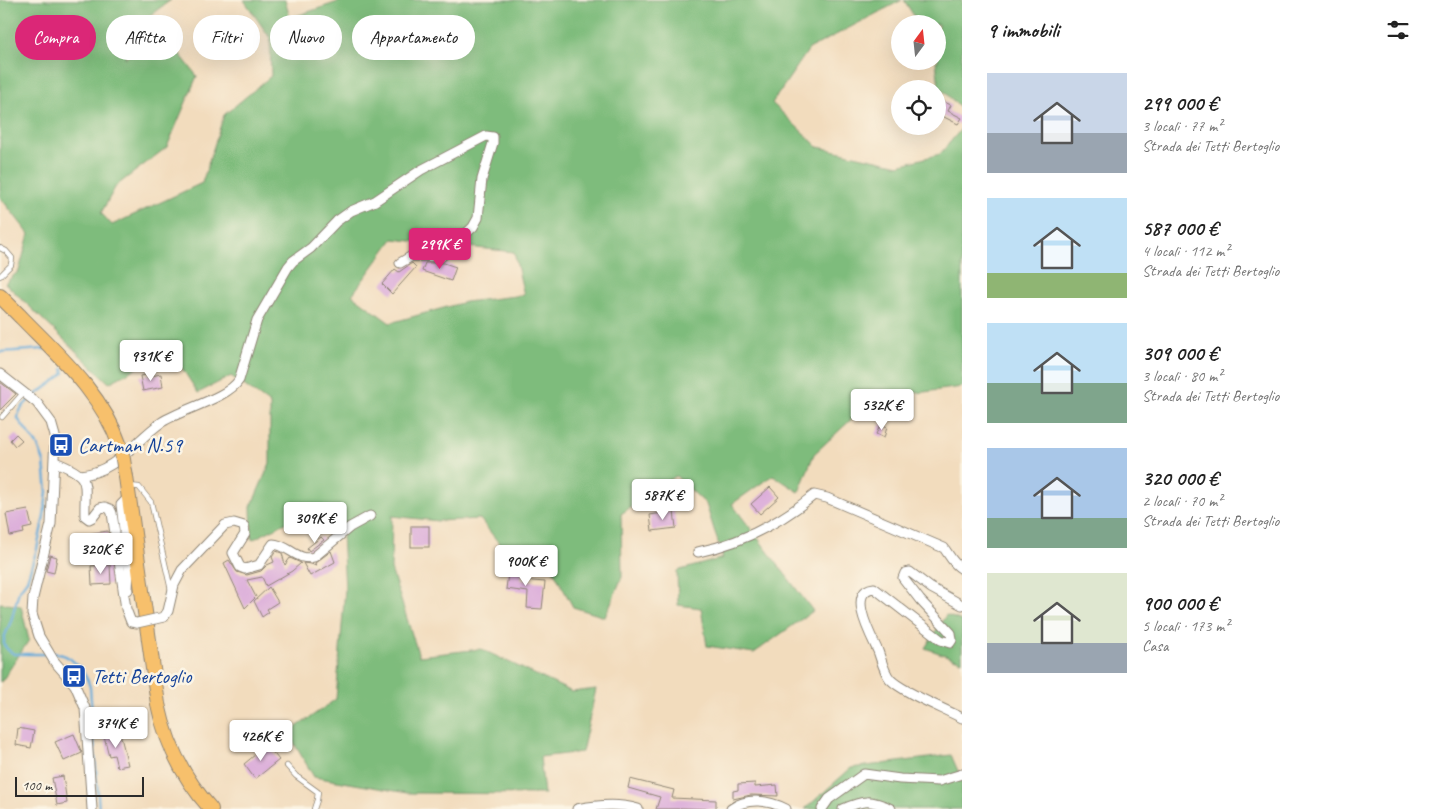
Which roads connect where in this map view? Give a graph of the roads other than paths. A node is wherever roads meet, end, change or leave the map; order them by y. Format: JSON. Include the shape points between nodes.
{"nodes":[{"id":1,"x":0,"y":248,"type":"edge"},
{"id":2,"x":400,"y":263,"type":"dead end"},
{"id":3,"x":0,"y":276,"type":"edge"},
{"id":4,"x":0,"y":296,"type":"edge"},
{"id":5,"x":0,"y":374,"type":"edge"},
{"id":6,"x":24,"y":394,"type":"junction"},
{"id":7,"x":2,"y":418,"type":"dead end"},
{"id":8,"x":55,"y":462,"type":"junction"},
{"id":9,"x":80,"y":475,"type":"junction"},
{"id":10,"x":128,"y":486,"type":"junction"},
{"id":11,"x":370,"y":516,"type":"dead end"},
{"id":12,"x":698,"y":552,"type":"dead end"},
{"id":13,"x":962,"y":569,"type":"edge"},
{"id":14,"x":172,"y":595,"type":"junction"},
{"id":15,"x":962,"y":605,"type":"edge"},
{"id":16,"x":126,"y":608,"type":"junction"},
{"id":17,"x":962,"y":718,"type":"edge"},
{"id":18,"x":287,"y":766,"type":"dead end"},
{"id":19,"x":962,"y":774,"type":"edge"},
{"id":20,"x":92,"y":809,"type":"edge"},
{"id":21,"x":212,"y":809,"type":"edge"},
{"id":22,"x":314,"y":809,"type":"edge"},
{"id":23,"x":577,"y":809,"type":"edge"},
{"id":24,"x":638,"y":809,"type":"edge"},
{"id":25,"x":731,"y":809,"type":"edge"},
{"id":26,"x":786,"y":809,"type":"edge"},
{"id":27,"x":822,"y":809,"type":"edge"},
{"id":28,"x":843,"y":809,"type":"edge"},
{"id":29,"x":890,"y":809,"type":"edge"}],
"edges":[{"from":1,"to":3,"type":"lane","via":[[12,258]]},
{"from":2,"to":9,"type":"street","via":[[412,256],[441,257],[473,226],[478,218],[481,185],[493,137],[486,136],[435,163],[337,221],[312,248],[288,267],[257,320],[235,386],[164,421],[114,463],[89,475]]},
{"from":4,"to":10,"type":"main road","bridge":true,"via":[[76,375],[103,409],[120,446]]},
{"from":5,"to":6,"type":"street"},
{"from":6,"to":7,"type":"lane"},
{"from":6,"to":8,"type":"street","via":[[37,403],[51,422],[55,436]]},
{"from":8,"to":9,"type":"street"},
{"from":8,"to":20,"type":"street","via":[[51,524],[32,614],[39,636],[54,661],[75,685],[85,708]]},
{"from":9,"to":16,"type":"street","via":[[86,487],[85,516],[93,517],[102,507],[112,513]]},
{"from":10,"to":14,"type":"lane","via":[[139,487],[151,502]]},
{"from":10,"to":16,"type":"street","via":[[121,505],[129,569]]},
{"from":10,"to":21,"type":"main road","via":[[162,724],[180,766]]},
{"from":11,"to":14,"type":"street","via":[[350,527],[314,557],[302,557],[273,544],[259,565],[243,569],[234,553],[246,529],[234,523],[225,525],[182,570]]},
{"from":12,"to":13,"type":"street","via":[[717,548],[769,526],[814,495],[944,548],[955,565]]},
{"from":14,"to":16,"type":"street","bridge":true,"via":[[164,617],[155,620],[132,622]]},
{"from":15,"to":17,"type":"street","via":[[910,572],[905,573],[903,578],[914,593],[950,633],[952,640],[946,642],[874,588],[868,588],[861,598],[861,611],[889,678],[902,688]]},
{"from":18,"to":22,"type":"lane","via":[[318,792]]},
{"from":19,"to":27,"type":"street","via":[[938,781],[864,774],[829,799]]},
{"from":23,"to":24,"type":"street","via":[[598,805]]},
{"from":25,"to":26,"type":"street","via":[[760,800]]},
{"from":28,"to":29,"type":"street","via":[[857,802],[869,801]]}]}
